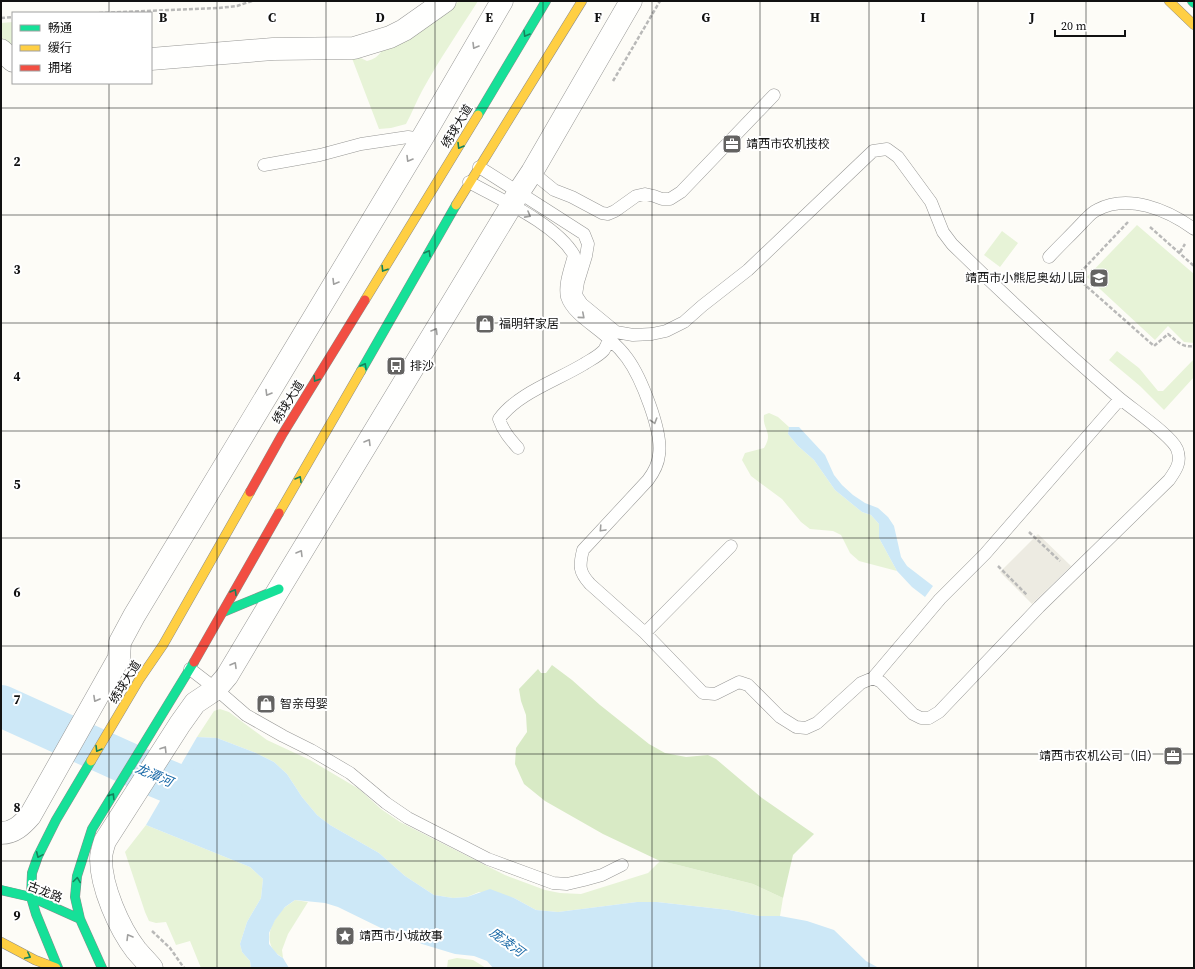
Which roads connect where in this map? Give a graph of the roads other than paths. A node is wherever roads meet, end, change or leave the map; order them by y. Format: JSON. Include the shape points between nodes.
{"nodes":[{"id":1,"x":445,"y":1,"type":"edge"},
{"id":2,"x":502,"y":1,"type":"edge"},
{"id":3,"x":546,"y":1,"type":"edge"},
{"id":4,"x":582,"y":1,"type":"edge"},
{"id":5,"x":631,"y":1,"type":"edge"},
{"id":6,"x":1169,"y":1,"type":"edge"},
{"id":7,"x":1194,"y":25,"type":"edge"},
{"id":8,"x":1,"y":50,"type":"edge"},
{"id":9,"x":152,"y":59,"type":"edge"},
{"id":10,"x":12,"y":60,"type":"edge"},
{"id":11,"x":774,"y":95,"type":"dead end"},
{"id":12,"x":421,"y":139,"type":"junction"},
{"id":13,"x":264,"y":165,"type":"dead end"},
{"id":14,"x":479,"y":167,"type":"junction"},
{"id":15,"x":532,"y":172,"type":"junction"},
{"id":16,"x":469,"y":182,"type":"junction"},
{"id":17,"x":515,"y":199,"type":"junction"},
{"id":18,"x":1194,"y":229,"type":"edge"},
{"id":19,"x":1049,"y":257,"type":"dead end"},
{"id":20,"x":610,"y":339,"type":"junction"},
{"id":21,"x":1120,"y":399,"type":"junction"},
{"id":22,"x":518,"y":448,"type":"dead end"},
{"id":23,"x":731,"y":546,"type":"dead end"},
{"id":24,"x":279,"y":589,"type":"junction"},
{"id":25,"x":223,"y":612,"type":"junction"},
{"id":26,"x":645,"y":633,"type":"junction"},
{"id":27,"x":190,"y":669,"type":"junction"},
{"id":28,"x":873,"y":678,"type":"junction"},
{"id":29,"x":216,"y":689,"type":"junction"},
{"id":30,"x":1,"y":833,"type":"edge"},
{"id":31,"x":622,"y":865,"type":"dead end"},
{"id":32,"x":1,"y":890,"type":"edge"},
{"id":33,"x":31,"y":897,"type":"junction"},
{"id":34,"x":80,"y":919,"type":"junction"},
{"id":35,"x":1,"y":942,"type":"edge"},
{"id":36,"x":57,"y":968,"type":"edge"},
{"id":37,"x":102,"y":968,"type":"edge"},
{"id":38,"x":152,"y":968,"type":"edge"}],
"edges":[{"from":1,"to":9,"type":"street","via":[[404,30],[354,48],[273,49]]},
{"from":2,"to":12,"type":"street","one_way":true},
{"from":3,"to":33,"type":"main road","name":"绣球大道","one_way":true,"via":[[282,435],[163,645],[139,680],[56,820],[32,873]]},
{"from":4,"to":14,"type":"main road"},
{"from":5,"to":15,"type":"street"},
{"from":6,"to":7,"type":"main road"},
{"from":8,"to":10,"type":"street"},
{"from":11,"to":15,"type":"lane","via":[[681,192],[670,199],[645,194],[636,196],[608,214],[602,213],[554,190]]},
{"from":12,"to":13,"type":"lane","via":[[408,137],[361,144]]},
{"from":12,"to":30,"type":"street","one_way":true,"via":[[134,616],[120,642],[119,658],[115,666],[30,816],[19,827]]},
{"from":14,"to":16,"type":"main road"},
{"from":14,"to":17,"type":"lane"},
{"from":15,"to":17,"type":"street"},
{"from":16,"to":17,"type":"lane"},
{"from":25,"to":16,"type":"main road","one_way":true},
{"from":17,"to":20,"type":"lane","one_way":true,"via":[[569,247],[574,255],[567,282],[567,297],[574,309]]},
{"from":17,"to":21,"type":"lane","via":[[546,209],[584,234],[588,244],[576,295],[582,304],[616,332],[633,335],[652,334],[666,331],[684,322],[748,270],[872,151],[887,149],[898,157],[931,202],[943,232],[952,244]]},
{"from":24,"to":17,"type":"street","one_way":true},
{"from":18,"to":19,"type":"lane","via":[[1148,206],[1126,203],[1111,205],[1096,210]]},
{"from":20,"to":22,"type":"lane","via":[[604,350],[596,357],[522,397],[505,410],[499,419],[501,427]]},
{"from":20,"to":26,"type":"lane","one_way":true,"via":[[627,357],[641,382],[658,434],[660,454],[656,469],[648,480],[583,550],[579,563],[582,576]]},
{"from":21,"to":28,"type":"lane","via":[[985,554],[940,599]]},
{"from":21,"to":28,"type":"lane","via":[[1169,439],[1177,449],[1178,467],[1169,480],[1038,607],[939,712],[929,718],[913,714],[881,682]]},
{"from":23,"to":26,"type":"lane"},
{"from":24,"to":25,"type":"main road"},
{"from":29,"to":24,"type":"street","one_way":true,"via":[[227,676]]},
{"from":25,"to":27,"type":"main road"},
{"from":26,"to":28,"type":"lane","via":[[703,693],[715,694],[738,682],[748,685],[780,717],[796,727],[806,728],[817,724],[862,683]]},
{"from":27,"to":29,"type":"lane"},
{"from":34,"to":27,"type":"main road","one_way":true,"via":[[75,897],[77,876],[92,829]]},
{"from":29,"to":31,"type":"lane","via":[[246,715],[350,772],[408,818],[488,859],[553,883],[567,884],[602,875]]},
{"from":38,"to":29,"type":"street","one_way":true,"via":[[136,949],[118,920],[107,893],[101,860],[102,850],[109,834],[180,724],[195,704]]},
{"from":32,"to":33,"type":"main road","name":"古龙路"},
{"from":33,"to":34,"type":"main road","name":"古龙路"},
{"from":33,"to":36,"type":"main road","name":"绣球大道"},
{"from":34,"to":37,"type":"main road"},
{"from":35,"to":36,"type":"main road","one_way":true,"via":[[35,960]]}]}
